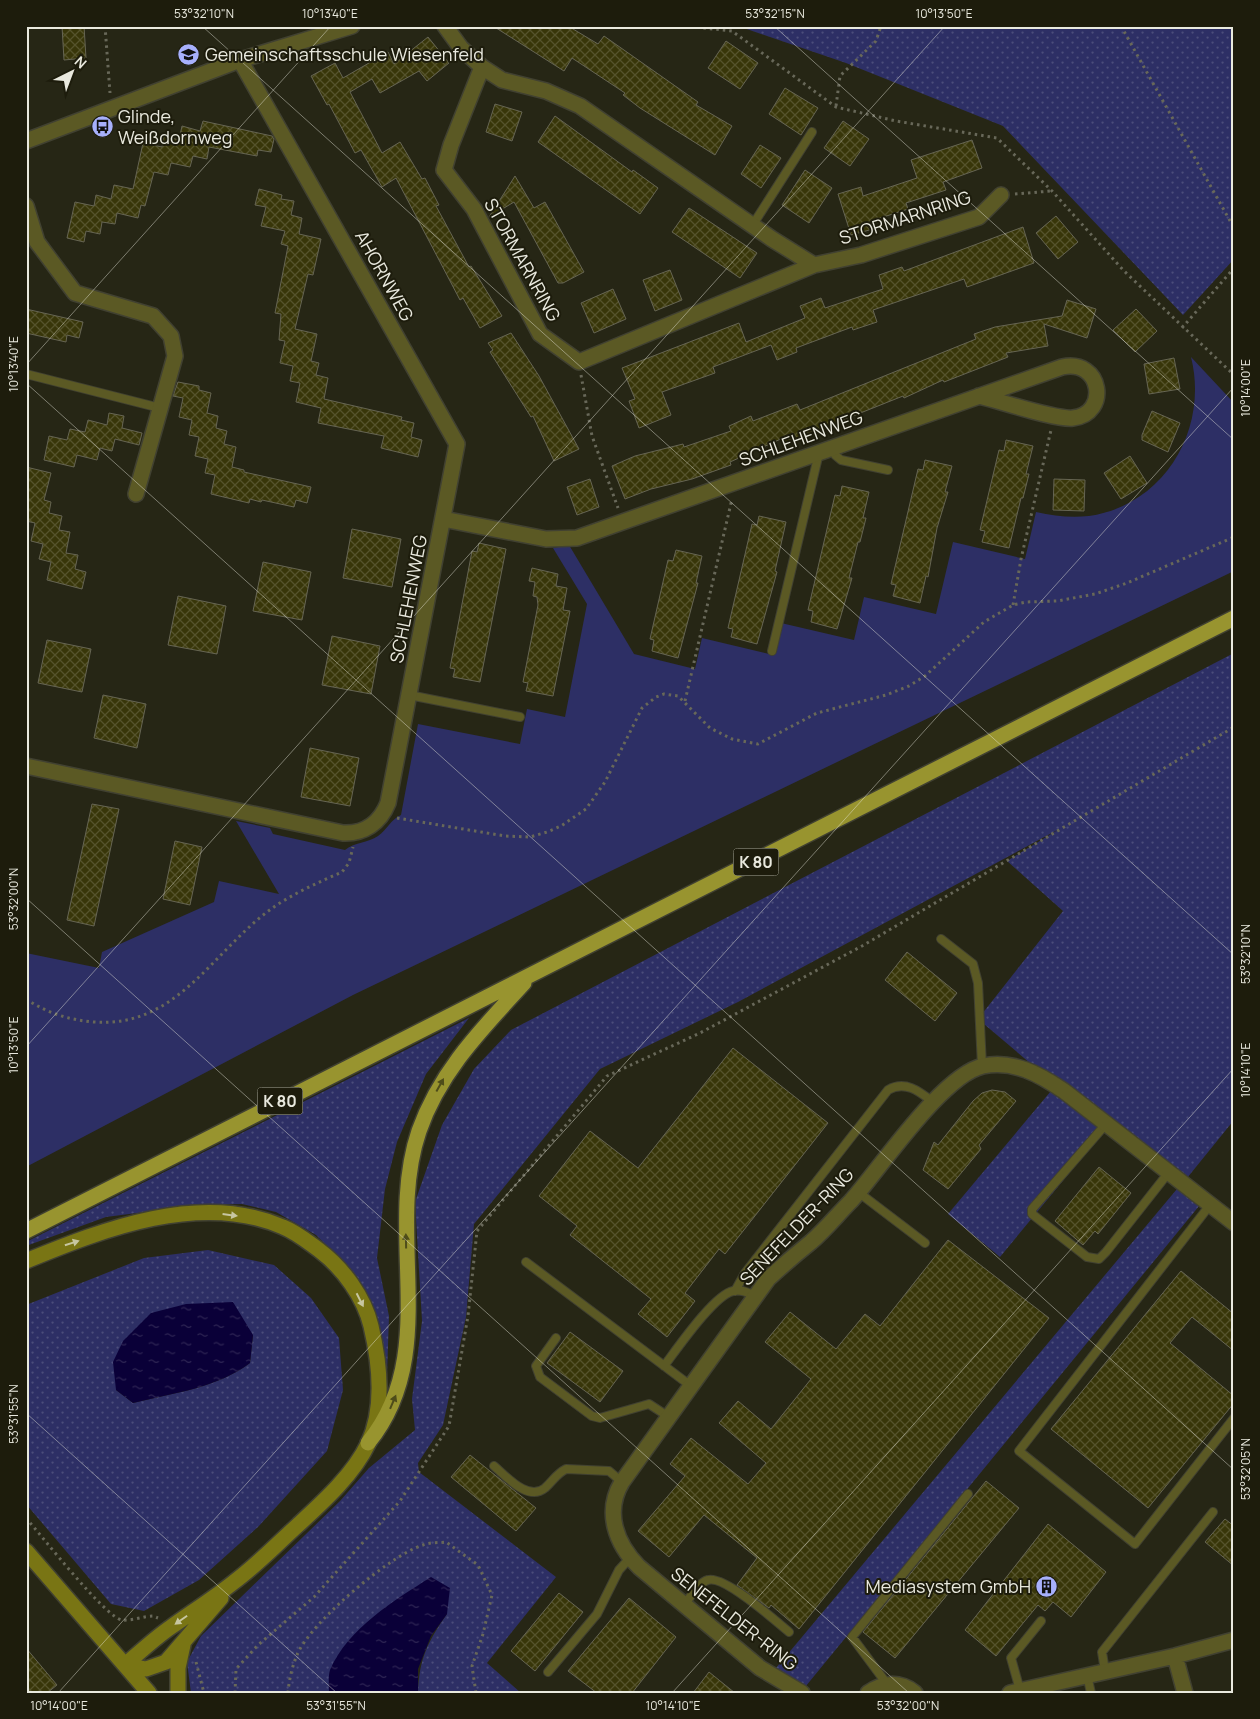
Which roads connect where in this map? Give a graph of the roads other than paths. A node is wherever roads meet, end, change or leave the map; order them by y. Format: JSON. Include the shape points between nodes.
{"nodes":[{"id":1,"x":352,"y":26,"type":"edge"},
{"id":2,"x":445,"y":26,"type":"edge"},
{"id":3,"x":313,"y":32,"type":"edge"},
{"id":4,"x":240,"y":60,"type":"junction"},
{"id":5,"x":482,"y":67,"type":"junction"},
{"id":6,"x":812,"y":132,"type":"dead end"},
{"id":7,"x":26,"y":141,"type":"edge"},
{"id":8,"x":1002,"y":195,"type":"road end"},
{"id":9,"x":26,"y":206,"type":"edge"},
{"id":10,"x":752,"y":226,"type":"junction"},
{"id":11,"x":814,"y":266,"type":"junction"},
{"id":12,"x":26,"y":374,"type":"edge"},
{"id":13,"x":979,"y":396,"type":"junction"},
{"id":14,"x":160,"y":408,"type":"junction"},
{"id":15,"x":826,"y":451,"type":"junction"},
{"id":16,"x":888,"y":470,"type":"dead end"},
{"id":17,"x":136,"y":494,"type":"dead end"},
{"id":18,"x":443,"y":519,"type":"junction"},
{"id":19,"x":1234,"y":618,"type":"edge"},
{"id":20,"x":772,"y":651,"type":"dead end"},
{"id":21,"x":409,"y":695,"type":"junction"},
{"id":22,"x":520,"y":717,"type":"dead end"},
{"id":23,"x":26,"y":766,"type":"edge"},
{"id":24,"x":941,"y":939,"type":"dead end"},
{"id":25,"x":532,"y":976,"type":"junction"},
{"id":26,"x":982,"y":1066,"type":"junction"},
{"id":27,"x":933,"y":1102,"type":"junction"},
{"id":28,"x":1106,"y":1124,"type":"junction"},
{"id":29,"x":1169,"y":1172,"type":"junction"},
{"id":30,"x":858,"y":1192,"type":"junction"},
{"id":31,"x":1210,"y":1205,"type":"junction"},
{"id":32,"x":1234,"y":1223,"type":"edge"},
{"id":33,"x":26,"y":1231,"type":"edge"},
{"id":34,"x":925,"y":1243,"type":"dead end"},
{"id":35,"x":26,"y":1261,"type":"edge"},
{"id":36,"x":526,"y":1262,"type":"dead end"},
{"id":37,"x":735,"y":1291,"type":"junction"},
{"id":38,"x":756,"y":1296,"type":"junction"},
{"id":39,"x":556,"y":1338,"type":"dead end"},
{"id":40,"x":664,"y":1366,"type":"junction"},
{"id":41,"x":691,"y":1386,"type":"junction"},
{"id":42,"x":669,"y":1416,"type":"junction"},
{"id":43,"x":1234,"y":1418,"type":"edge"},
{"id":44,"x":368,"y":1443,"type":"junction"},
{"id":45,"x":494,"y":1466,"type":"dead end"},
{"id":46,"x":622,"y":1482,"type":"junction"},
{"id":47,"x":968,"y":1494,"type":"dead end"},
{"id":48,"x":1213,"y":1512,"type":"dead end"},
{"id":49,"x":26,"y":1551,"type":"edge"},
{"id":50,"x":630,"y":1558,"type":"junction"},
{"id":51,"x":235,"y":1582,"type":"junction"},
{"id":52,"x":684,"y":1605,"type":"junction"},
{"id":53,"x":1041,"y":1621,"type":"dead end"},
{"id":54,"x":789,"y":1632,"type":"dead end"},
{"id":55,"x":1234,"y":1640,"type":"edge"},
{"id":56,"x":183,"y":1644,"type":"junction"},
{"id":57,"x":1175,"y":1656,"type":"junction"},
{"id":58,"x":125,"y":1665,"type":"junction"},
{"id":59,"x":1105,"y":1671,"type":"junction"},
{"id":60,"x":548,"y":1672,"type":"dead end"},
{"id":61,"x":1087,"y":1675,"type":"junction"},
{"id":62,"x":887,"y":1684,"type":"junction"},
{"id":63,"x":1015,"y":1692,"type":"edge"},
{"id":64,"x":148,"y":1693,"type":"edge"},
{"id":65,"x":178,"y":1693,"type":"edge"},
{"id":66,"x":801,"y":1693,"type":"edge"},
{"id":67,"x":868,"y":1693,"type":"edge"},
{"id":68,"x":915,"y":1693,"type":"edge"},
{"id":69,"x":1091,"y":1693,"type":"edge"},
{"id":70,"x":1185,"y":1693,"type":"edge"}],
"edges":[{"from":1,"to":3,"type":"street"},
{"from":2,"to":5,"type":"street","via":[[461,48]]},
{"from":3,"to":4,"type":"street"},
{"from":4,"to":7,"type":"street"},
{"from":4,"to":18,"type":"street","name":"AHORNWEG","via":[[457,444]]},
{"from":5,"to":10,"type":"street","via":[[502,80],[546,91],[580,106]]},
{"from":5,"to":11,"type":"street","name":"STORMARNRING","via":[[444,170],[474,209],[540,334],[579,362]]},
{"from":6,"to":10,"type":"lane"},
{"from":8,"to":11,"type":"street","name":"STORMARNRING","via":[[979,217],[861,255]]},
{"from":9,"to":14,"type":"street","via":[[37,242],[75,293],[153,316],[171,336],[175,356]]},
{"from":10,"to":11,"type":"street"},
{"from":12,"to":14,"type":"lane"},
{"from":13,"to":13,"type":"street","name":"SCHLEHENWEG","via":[[1062,367],[1074,366],[1086,370],[1096,385],[1097,397],[1092,408],[1077,418]]},
{"from":13,"to":15,"type":"street","name":"SCHLEHENWEG"},
{"from":14,"to":17,"type":"street"},
{"from":15,"to":16,"type":"lane","via":[[841,460]]},
{"from":15,"to":18,"type":"street","name":"SCHLEHENWEG","via":[[584,536],[539,538]]},
{"from":15,"to":20,"type":"lane"},
{"from":18,"to":21,"type":"street","name":"SCHLEHENWEG"},
{"from":19,"to":25,"type":"highway","number":"K 80"},
{"from":21,"to":22,"type":"lane"},
{"from":21,"to":23,"type":"street","name":"SCHLEHENWEG","via":[[389,798],[381,816],[371,826],[357,832],[338,832]]},
{"from":24,"to":26,"type":"lane","via":[[973,964],[978,982]]},
{"from":25,"to":33,"type":"highway","number":"K 80"},
{"from":44,"to":25,"type":"highway","one_way":true,"via":[[392,1406],[405,1362],[409,1313],[406,1204],[419,1131],[448,1070]]},
{"from":26,"to":27,"type":"street","name":"SENEFELDER-RING","via":[[958,1079]]},
{"from":26,"to":28,"type":"street","name":"SENEFELDER-RING","via":[[1011,1065],[1039,1074]]},
{"from":27,"to":30,"type":"street","name":"SENEFELDER-RING"},
{"from":27,"to":37,"type":"lane","via":[[909,1086],[897,1085],[888,1090],[745,1273]]},
{"from":28,"to":29,"type":"street","name":"SENEFELDER-RING"},
{"from":28,"to":29,"type":"lane","via":[[1032,1209],[1032,1214],[1087,1257],[1099,1259],[1106,1252]]},
{"from":29,"to":31,"type":"street","name":"SENEFELDER-RING"},
{"from":30,"to":34,"type":"lane"},
{"from":30,"to":38,"type":"street","name":"SENEFELDER-RING","via":[[812,1242],[789,1258],[768,1279]]},
{"from":31,"to":32,"type":"street","name":"SENEFELDER-RING"},
{"from":31,"to":43,"type":"lane","via":[[1018,1451],[1135,1544]]},
{"from":35,"to":44,"type":"main road","one_way":true,"via":[[64,1245],[152,1219],[225,1214],[284,1227],[326,1255],[344,1274],[369,1317],[380,1374],[376,1416]]},
{"from":36,"to":40,"type":"lane"},
{"from":37,"to":38,"type":"lane"},
{"from":37,"to":40,"type":"lane","via":[[704,1314]]},
{"from":38,"to":41,"type":"street","name":"SENEFELDER-RING"},
{"from":39,"to":42,"type":"lane","via":[[536,1366],[536,1372],[592,1416],[606,1418],[649,1404]]},
{"from":40,"to":41,"type":"lane"},
{"from":41,"to":42,"type":"street","name":"SENEFELDER-RING"},
{"from":42,"to":46,"type":"street","name":"SENEFELDER-RING"},
{"from":44,"to":51,"type":"main road","via":[[318,1508]]},
{"from":45,"to":46,"type":"lane","via":[[524,1491],[545,1488],[566,1469],[609,1472]]},
{"from":46,"to":50,"type":"street","name":"SENEFELDER-RING","via":[[615,1493],[614,1527]]},
{"from":47,"to":62,"type":"lane","via":[[852,1637]]},
{"from":48,"to":59,"type":"lane","via":[[1102,1652]]},
{"from":49,"to":58,"type":"main road"},
{"from":50,"to":52,"type":"street","name":"SENEFELDER-RING"},
{"from":50,"to":60,"type":"lane","via":[[619,1570],[596,1614]]},
{"from":51,"to":56,"type":"main road"},
{"from":51,"to":58,"type":"main road","one_way":true,"via":[[169,1628]]},
{"from":52,"to":54,"type":"lane","via":[[704,1582],[712,1579],[741,1595]]},
{"from":52,"to":66,"type":"street","name":"SENEFELDER-RING","via":[[760,1668]]},
{"from":53,"to":63,"type":"lane","via":[[1011,1658]]},
{"from":55,"to":57,"type":"street"},
{"from":56,"to":58,"type":"main road","via":[[166,1662],[152,1669]]},
{"from":56,"to":65,"type":"main road","via":[[178,1668]]},
{"from":57,"to":59,"type":"street"},
{"from":57,"to":70,"type":"street"},
{"from":58,"to":64,"type":"main road"},
{"from":59,"to":61,"type":"street"},
{"from":61,"to":63,"type":"street"},
{"from":61,"to":69,"type":"lane"},
{"from":62,"to":67,"type":"street"},
{"from":62,"to":68,"type":"street","via":[[903,1686]]}]}
